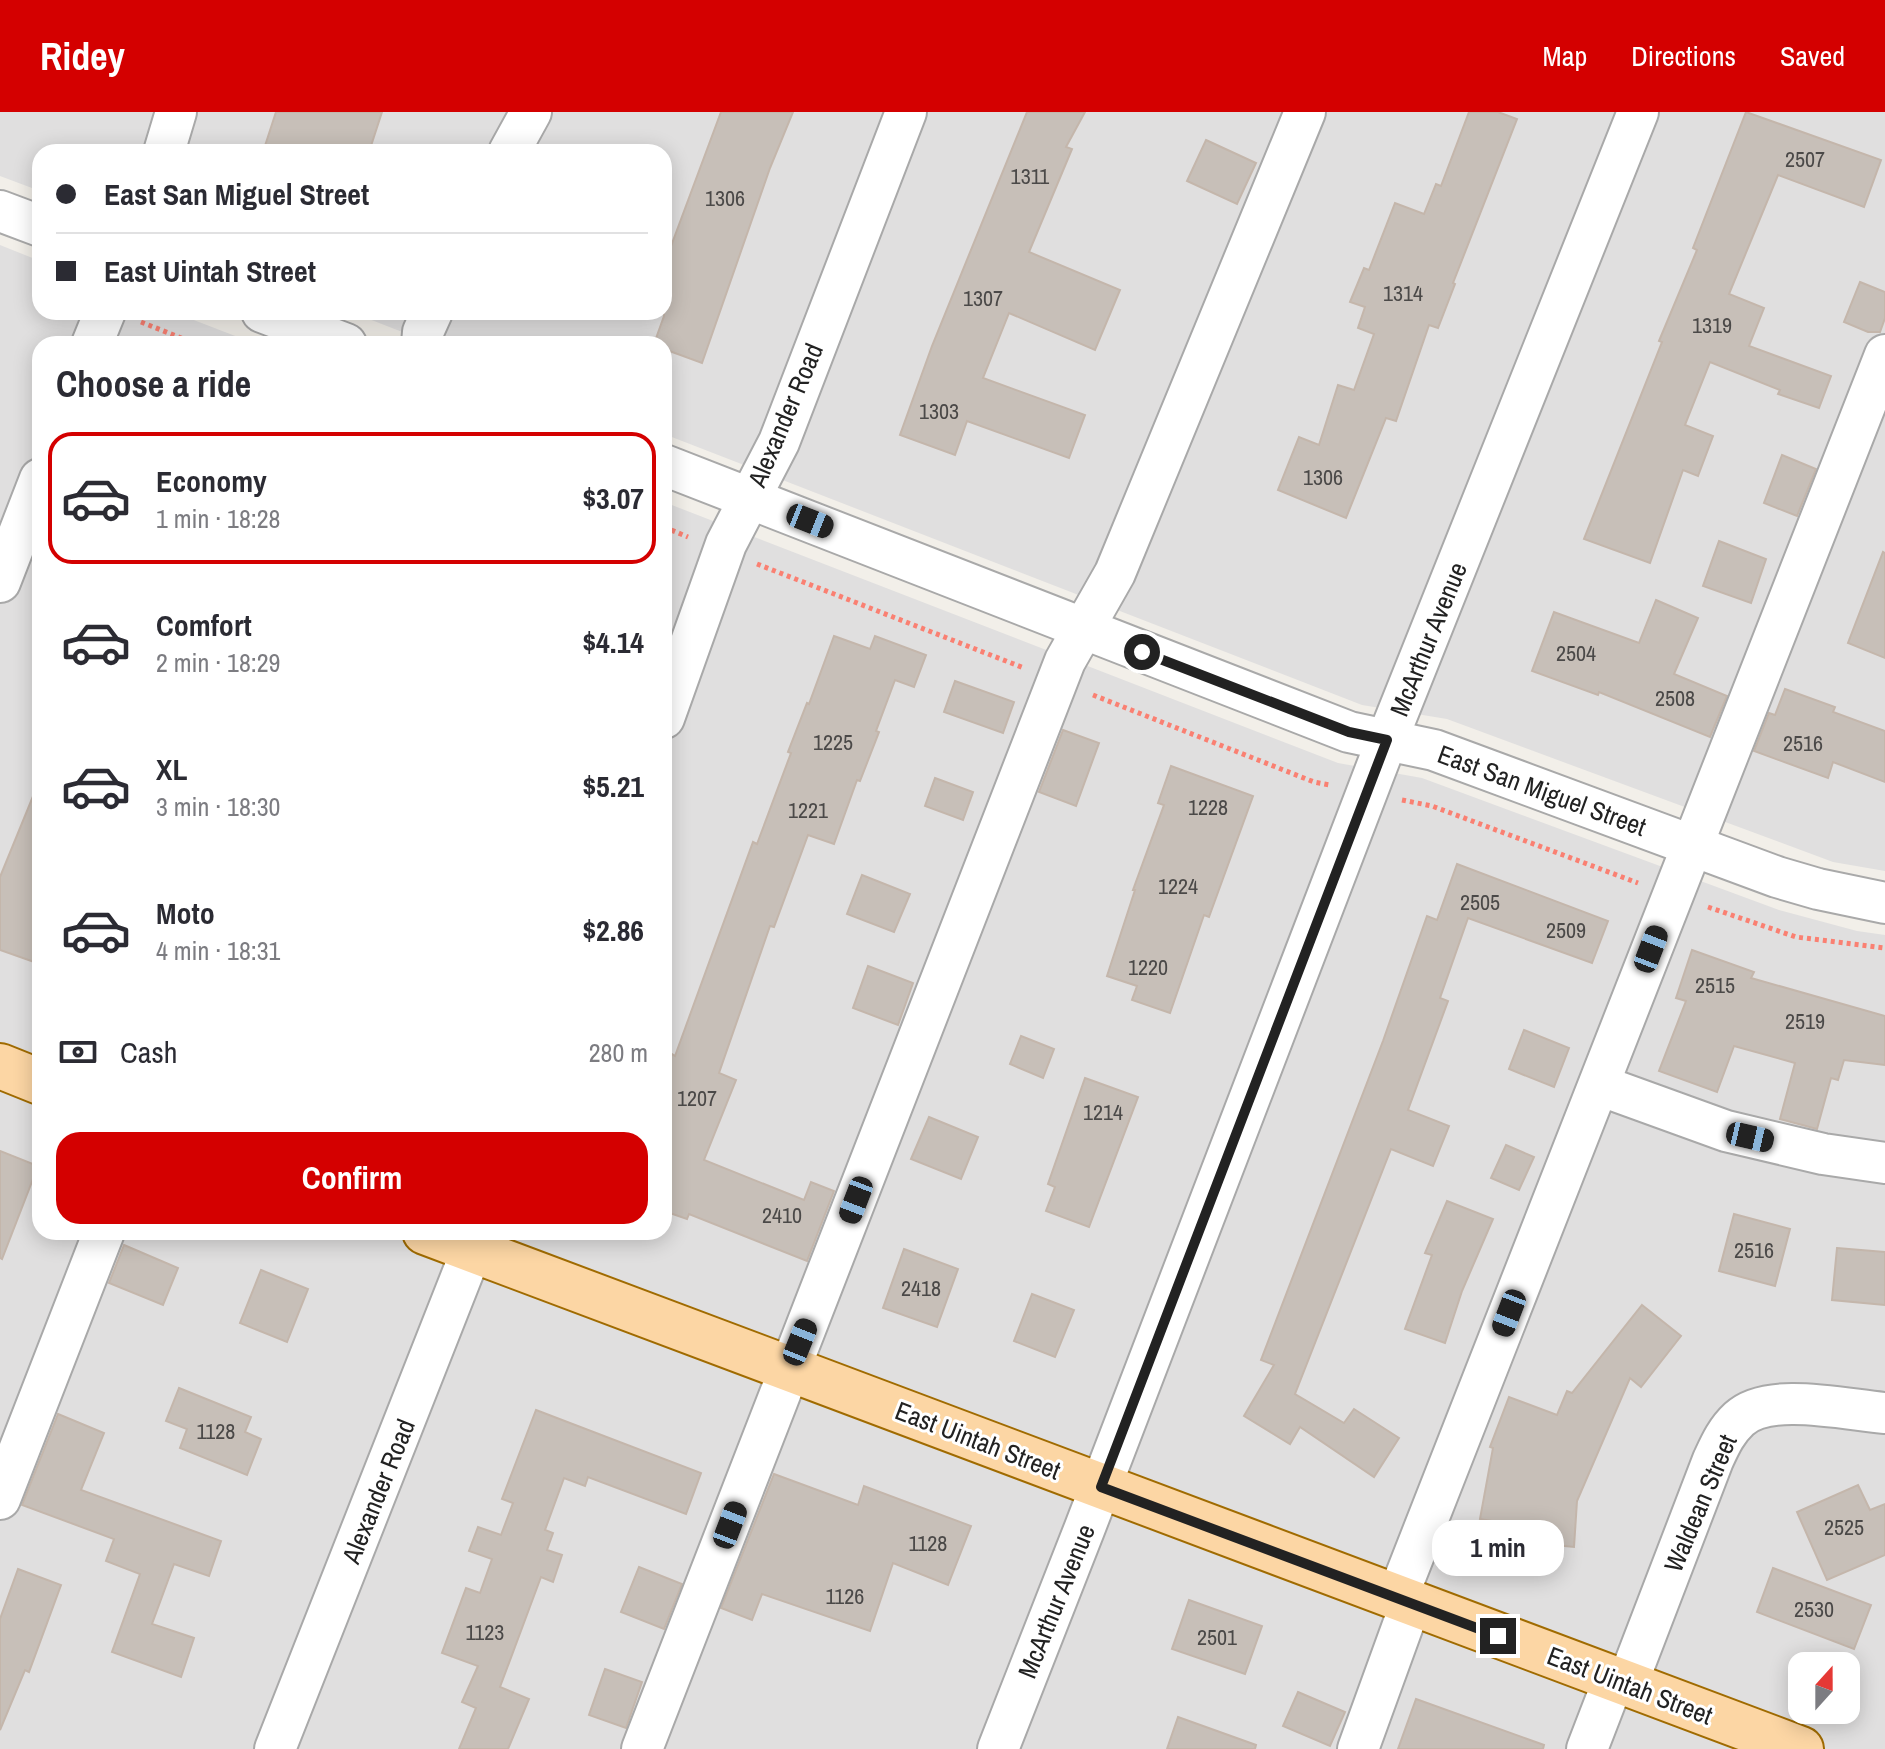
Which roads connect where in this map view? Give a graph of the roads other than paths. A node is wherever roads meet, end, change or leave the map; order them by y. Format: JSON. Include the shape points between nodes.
{"nodes":[{"id":1,"x":176,"y":112,"type":"edge"},
{"id":2,"x":531,"y":112,"type":"edge"},
{"id":3,"x":906,"y":112,"type":"edge"},
{"id":4,"x":1305,"y":112,"type":"edge"},
{"id":5,"x":1638,"y":112,"type":"edge"},
{"id":6,"x":166,"y":144,"type":"edge"},
{"id":7,"x":513,"y":144,"type":"edge"},
{"id":8,"x":0,"y":211,"type":"edge"},
{"id":9,"x":32,"y":223,"type":"edge"},
{"id":10,"x":119,"y":320,"type":"edge"},
{"id":11,"x":283,"y":320,"type":"edge"},
{"id":12,"x":101,"y":336,"type":"edge"},
{"id":13,"x":325,"y":336,"type":"edge"},
{"id":14,"x":1885,"y":355,"type":"edge"},
{"id":15,"x":672,"y":468,"type":"edge"},
{"id":16,"x":750,"y":497,"type":"junction"},
{"id":17,"x":32,"y":500,"type":"edge"},
{"id":18,"x":0,"y":582,"type":"edge"},
{"id":19,"x":1083,"y":629,"type":"junction"},
{"id":20,"x":672,"y":696,"type":"edge"},
{"id":21,"x":1387,"y":740,"type":"junction"},
{"id":22,"x":1692,"y":844,"type":"junction"},
{"id":23,"x":1885,"y":903,"type":"edge"},
{"id":24,"x":0,"y":1066,"type":"edge"},
{"id":25,"x":32,"y":1079,"type":"edge"},
{"id":26,"x":1599,"y":1085,"type":"junction"},
{"id":27,"x":1885,"y":1163,"type":"edge"},
{"id":28,"x":101,"y":1240,"type":"edge"},
{"id":29,"x":476,"y":1241,"type":"edge"},
{"id":30,"x":790,"y":1369,"type":"junction"},
{"id":31,"x":1885,"y":1413,"type":"edge"},
{"id":32,"x":1101,"y":1487,"type":"junction"},
{"id":33,"x":0,"y":1499,"type":"edge"},
{"id":34,"x":1404,"y":1600,"type":"junction"},
{"id":35,"x":1620,"y":1682,"type":"junction"},
{"id":36,"x":275,"y":1749,"type":"edge"},
{"id":37,"x":642,"y":1749,"type":"edge"},
{"id":38,"x":998,"y":1749,"type":"edge"},
{"id":39,"x":1358,"y":1749,"type":"edge"},
{"id":40,"x":1587,"y":1749,"type":"edge"},
{"id":41,"x":1801,"y":1749,"type":"edge"}],
"edges":[{"from":1,"to":6,"type":"street"},
{"from":2,"to":7,"type":"street"},
{"from":3,"to":16,"type":"street","name":"Alexander Road","via":[[779,442]]},
{"from":4,"to":19,"type":"street","via":[[1115,573]]},
{"from":5,"to":21,"type":"street","name":"McArthur Avenue"},
{"from":8,"to":9,"type":"street"},
{"from":10,"to":12,"type":"street"},
{"from":11,"to":13,"type":"street"},
{"from":14,"to":22,"type":"street"},
{"from":15,"to":16,"type":"street","name":"East San Miguel Street"},
{"from":16,"to":19,"type":"street","name":"East San Miguel Street"},
{"from":16,"to":20,"type":"street","name":"Alexander Road","via":[[724,551]]},
{"from":17,"to":18,"type":"street"},
{"from":19,"to":21,"type":"street","name":"East San Miguel Street","via":[[1349,732]]},
{"from":19,"to":30,"type":"street","via":[[1057,681]]},
{"from":21,"to":22,"type":"street","name":"East San Miguel Street","via":[[1434,750]]},
{"from":21,"to":32,"type":"street","name":"McArthur Avenue"},
{"from":22,"to":23,"type":"street","name":"East San Miguel Street","via":[[1777,877]]},
{"from":22,"to":26,"type":"street"},
{"from":24,"to":25,"type":"main road"},
{"from":26,"to":27,"type":"street","via":[[1726,1131]]},
{"from":26,"to":34,"type":"street"},
{"from":28,"to":33,"type":"street"},
{"from":29,"to":30,"type":"main road","name":"East Uintah Street"},
{"from":29,"to":36,"type":"street","name":"Alexander Road"},
{"from":30,"to":32,"type":"main road","name":"East Uintah Street"},
{"from":30,"to":37,"type":"street"},
{"from":31,"to":35,"type":"street","name":"Waldean Street","via":[[1785,1403],[1741,1417],[1724,1435]]},
{"from":32,"to":34,"type":"main road","name":"East Uintah Street"},
{"from":32,"to":38,"type":"street","name":"McArthur Avenue"},
{"from":34,"to":35,"type":"main road","name":"East Uintah Street"},
{"from":34,"to":39,"type":"street"},
{"from":35,"to":40,"type":"street","name":"Waldean Street"},
{"from":35,"to":41,"type":"main road","name":"East Uintah Street"}]}
